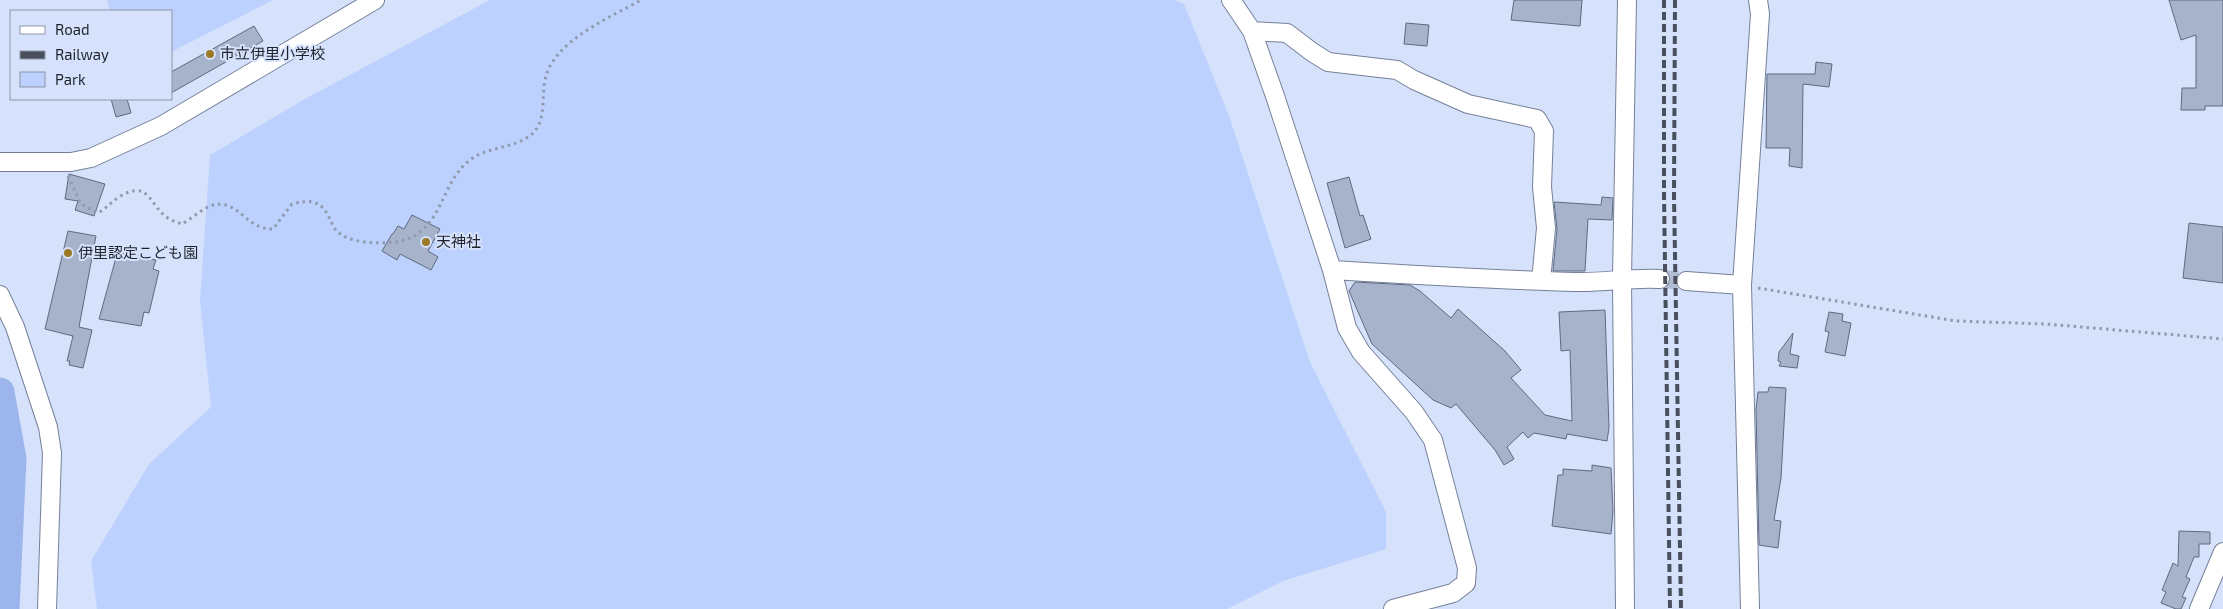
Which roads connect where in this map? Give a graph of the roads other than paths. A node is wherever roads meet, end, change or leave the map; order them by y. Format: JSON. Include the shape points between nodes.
{"nodes":[{"id":1,"x":375,"y":0,"type":"edge"},
{"id":2,"x":1231,"y":0,"type":"edge"},
{"id":3,"x":1627,"y":0,"type":"edge"},
{"id":4,"x":1758,"y":0,"type":"edge"},
{"id":5,"x":1252,"y":31,"type":"junction"},
{"id":6,"x":0,"y":162,"type":"edge"},
{"id":7,"x":1332,"y":270,"type":"junction"},
{"id":8,"x":1622,"y":278,"type":"junction"},
{"id":9,"x":1660,"y":279,"type":"tunnel mouth"},
{"id":10,"x":1540,"y":281,"type":"junction"},
{"id":11,"x":1686,"y":281,"type":"tunnel mouth"},
{"id":12,"x":1742,"y":285,"type":"junction"},
{"id":13,"x":0,"y":295,"type":"edge"},
{"id":14,"x":2223,"y":552,"type":"edge"},
{"id":15,"x":47,"y":609,"type":"edge"},
{"id":16,"x":1394,"y":609,"type":"edge"},
{"id":17,"x":1625,"y":609,"type":"edge"},
{"id":18,"x":1750,"y":609,"type":"edge"},
{"id":19,"x":2199,"y":609,"type":"edge"}],
"edges":[{"from":1,"to":6,"type":"street","via":[[161,126],[91,158],[63,162]]},
{"from":2,"to":5,"type":"street"},
{"from":3,"to":8,"type":"street"},
{"from":4,"to":12,"type":"street","via":[[1760,14]]},
{"from":5,"to":7,"type":"street"},
{"from":5,"to":10,"type":"street","via":[[1288,33],[1328,62],[1397,70],[1468,104],[1537,119],[1544,131],[1542,187],[1546,228]]},
{"from":7,"to":10,"type":"street"},
{"from":7,"to":16,"type":"street","via":[[1346,328],[1361,352],[1414,412],[1432,440],[1467,568],[1466,583],[1453,593]]},
{"from":8,"to":9,"type":"street"},
{"from":8,"to":10,"type":"street","via":[[1606,283]]},
{"from":8,"to":17,"type":"street"},
{"from":11,"to":12,"type":"street"},
{"from":12,"to":18,"type":"street"},
{"from":13,"to":15,"type":"street","via":[[15,327],[48,427],[52,453]]},
{"from":14,"to":19,"type":"street"}]}
